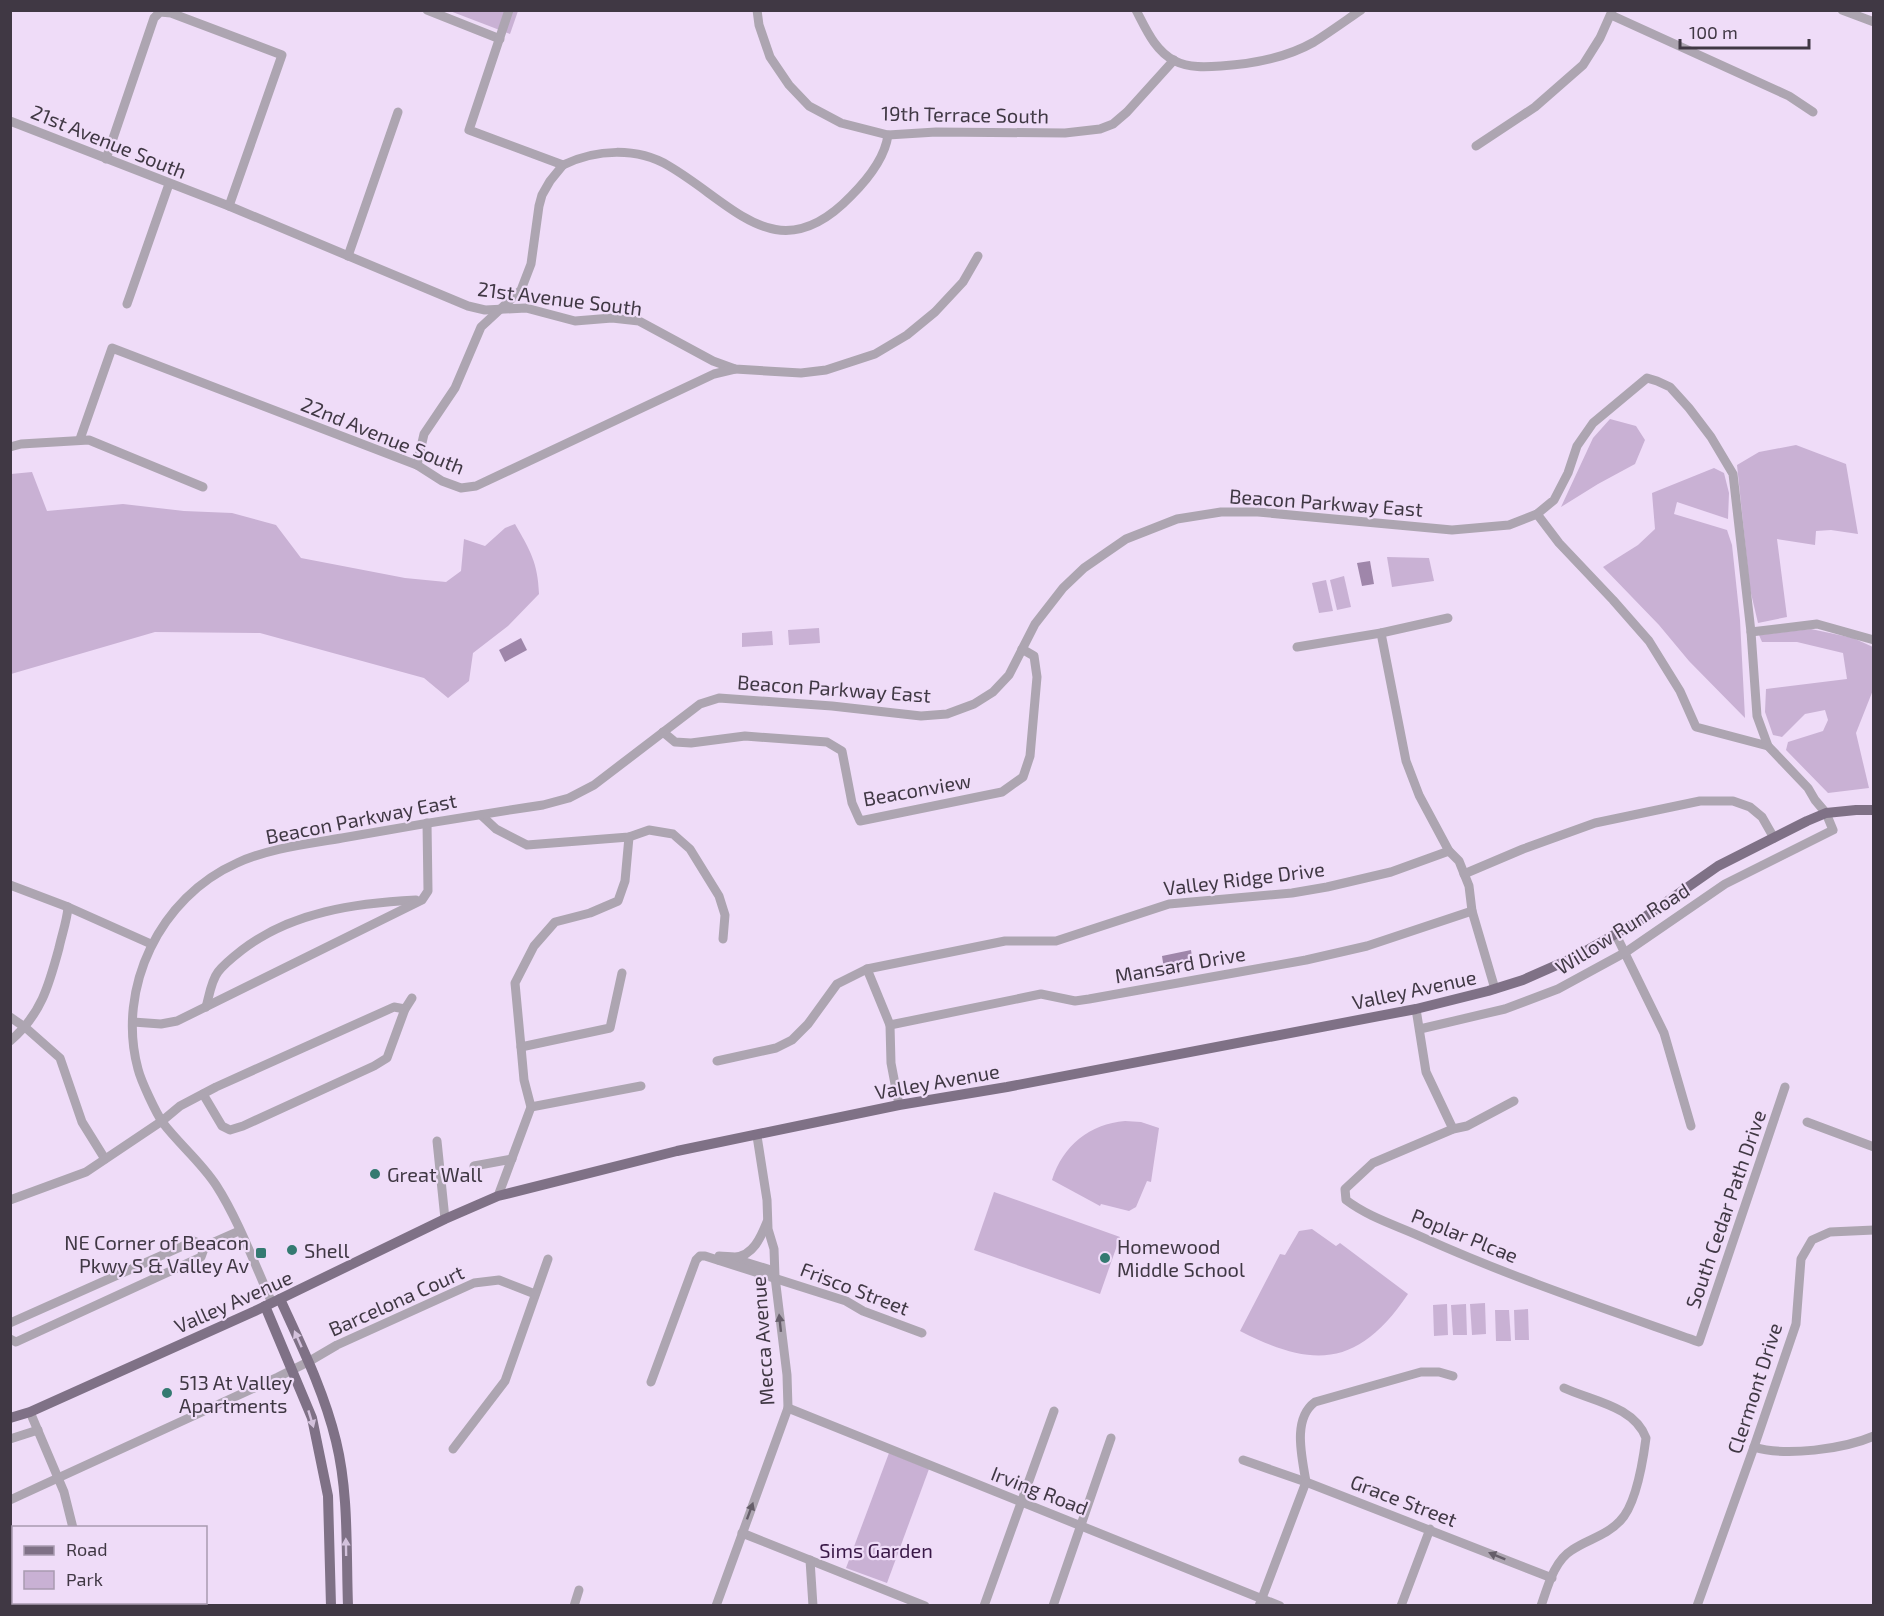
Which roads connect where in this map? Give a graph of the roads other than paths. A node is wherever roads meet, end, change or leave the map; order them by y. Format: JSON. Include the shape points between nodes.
{"nodes":[{"id":1,"x":427,"y":10,"type":"edge"},
{"id":2,"x":509,"y":10,"type":"edge"},
{"id":3,"x":756,"y":10,"type":"edge"},
{"id":4,"x":1136,"y":10,"type":"edge"},
{"id":5,"x":1361,"y":10,"type":"edge"},
{"id":6,"x":1842,"y":10,"type":"edge"},
{"id":7,"x":160,"y":12,"type":"edge"},
{"id":8,"x":1612,"y":13,"type":"edge"},
{"id":9,"x":1874,"y":22,"type":"edge"},
{"id":10,"x":500,"y":39,"type":"junction"},
{"id":11,"x":1174,"y":60,"type":"junction"},
{"id":12,"x":398,"y":112,"type":"dead end"},
{"id":13,"x":1813,"y":112,"type":"dead end"},
{"id":14,"x":10,"y":121,"type":"edge"},
{"id":15,"x":888,"y":135,"type":"junction"},
{"id":16,"x":1476,"y":146,"type":"dead end"},
{"id":17,"x":106,"y":159,"type":"junction"},
{"id":18,"x":563,"y":165,"type":"junction"},
{"id":19,"x":169,"y":184,"type":"junction"},
{"id":20,"x":229,"y":206,"type":"junction"},
{"id":21,"x":348,"y":256,"type":"junction"},
{"id":22,"x":978,"y":256,"type":"dead end"},
{"id":23,"x":127,"y":304,"type":"dead end"},
{"id":24,"x":500,"y":309,"type":"junction"},
{"id":25,"x":735,"y":369,"type":"junction"},
{"id":26,"x":80,"y":440,"type":"junction"},
{"id":27,"x":10,"y":447,"type":"edge"},
{"id":28,"x":417,"y":465,"type":"junction"},
{"id":29,"x":203,"y":487,"type":"dead end"},
{"id":30,"x":1537,"y":514,"type":"junction"},
{"id":31,"x":1448,"y":618,"type":"dead end"},
{"id":32,"x":1751,"y":632,"type":"junction"},
{"id":33,"x":1381,"y":633,"type":"junction"},
{"id":34,"x":1874,"y":640,"type":"edge"},
{"id":35,"x":1297,"y":647,"type":"dead end"},
{"id":36,"x":1022,"y":649,"type":"junction"},
{"id":37,"x":663,"y":732,"type":"junction"},
{"id":38,"x":1768,"y":746,"type":"junction"},
{"id":39,"x":1874,"y":810,"type":"edge"},
{"id":40,"x":1826,"y":813,"type":"junction"},
{"id":41,"x":481,"y":814,"type":"junction"},
{"id":42,"x":427,"y":823,"type":"junction"},
{"id":43,"x":629,"y":837,"type":"junction"},
{"id":44,"x":1773,"y":838,"type":"junction"},
{"id":45,"x":1449,"y":851,"type":"junction"},
{"id":46,"x":1464,"y":874,"type":"junction"},
{"id":47,"x":10,"y":885,"type":"edge"},
{"id":48,"x":422,"y":900,"type":"junction"},
{"id":49,"x":68,"y":907,"type":"junction"},
{"id":50,"x":1472,"y":911,"type":"junction"},
{"id":51,"x":1616,"y":934,"type":"junction"},
{"id":52,"x":723,"y":939,"type":"dead end"},
{"id":53,"x":151,"y":944,"type":"junction"},
{"id":54,"x":1626,"y":952,"type":"junction"},
{"id":55,"x":867,"y":969,"type":"junction"},
{"id":56,"x":622,"y":973,"type":"dead end"},
{"id":57,"x":1495,"y":989,"type":"junction"},
{"id":58,"x":412,"y":998,"type":"dead end"},
{"id":59,"x":206,"y":1007,"type":"junction"},
{"id":60,"x":405,"y":1009,"type":"junction"},
{"id":61,"x":1416,"y":1009,"type":"junction"},
{"id":62,"x":10,"y":1017,"type":"edge"},
{"id":63,"x":133,"y":1022,"type":"junction"},
{"id":64,"x":890,"y":1025,"type":"junction"},
{"id":65,"x":26,"y":1028,"type":"junction"},
{"id":66,"x":1420,"y":1029,"type":"junction"},
{"id":67,"x":10,"y":1041,"type":"edge"},
{"id":68,"x":521,"y":1047,"type":"junction"},
{"id":69,"x":717,"y":1060,"type":"dead end"},
{"id":70,"x":641,"y":1086,"type":"dead end"},
{"id":71,"x":1785,"y":1087,"type":"dead end"},
{"id":72,"x":203,"y":1094,"type":"junction"},
{"id":73,"x":1514,"y":1101,"type":"dead end"},
{"id":74,"x":899,"y":1105,"type":"junction"},
{"id":75,"x":531,"y":1107,"type":"junction"},
{"id":76,"x":162,"y":1121,"type":"junction"},
{"id":77,"x":1807,"y":1122,"type":"dead end"},
{"id":78,"x":1691,"y":1126,"type":"dead end"},
{"id":79,"x":1453,"y":1129,"type":"junction"},
{"id":80,"x":757,"y":1136,"type":"junction"},
{"id":81,"x":437,"y":1141,"type":"dead end"},
{"id":82,"x":1874,"y":1147,"type":"edge"},
{"id":83,"x":105,"y":1159,"type":"junction"},
{"id":84,"x":512,"y":1159,"type":"junction"},
{"id":85,"x":474,"y":1166,"type":"dead end"},
{"id":86,"x":498,"y":1196,"type":"junction"},
{"id":87,"x":10,"y":1200,"type":"edge"},
{"id":88,"x":445,"y":1219,"type":"junction"},
{"id":89,"x":767,"y":1220,"type":"junction"},
{"id":90,"x":1874,"y":1230,"type":"edge"},
{"id":91,"x":239,"y":1231,"type":"junction"},
{"id":92,"x":205,"y":1246,"type":"junction"},
{"id":93,"x":721,"y":1258,"type":"junction"},
{"id":94,"x":549,"y":1260,"type":"dead end"},
{"id":95,"x":775,"y":1277,"type":"junction"},
{"id":96,"x":535,"y":1294,"type":"junction"},
{"id":97,"x":273,"y":1303,"type":"junction"},
{"id":98,"x":10,"y":1323,"type":"edge"},
{"id":99,"x":922,"y":1333,"type":"dead end"},
{"id":100,"x":10,"y":1339,"type":"edge"},
{"id":101,"x":1699,"y":1342,"type":"joint"},
{"id":102,"x":308,"y":1362,"type":"junction"},
{"id":103,"x":293,"y":1370,"type":"junction"},
{"id":104,"x":1453,"y":1376,"type":"dead end"},
{"id":105,"x":651,"y":1382,"type":"dead end"},
{"id":106,"x":1564,"y":1388,"type":"dead end"},
{"id":107,"x":788,"y":1408,"type":"junction"},
{"id":108,"x":1054,"y":1410,"type":"dead end"},
{"id":109,"x":30,"y":1412,"type":"junction"},
{"id":110,"x":10,"y":1418,"type":"edge"},
{"id":111,"x":39,"y":1430,"type":"junction"},
{"id":112,"x":1874,"y":1436,"type":"edge"},
{"id":113,"x":1111,"y":1438,"type":"dead end"},
{"id":114,"x":10,"y":1439,"type":"edge"},
{"id":115,"x":1755,"y":1447,"type":"junction"},
{"id":116,"x":453,"y":1449,"type":"dead end"},
{"id":117,"x":1243,"y":1460,"type":"dead end"},
{"id":118,"x":58,"y":1480,"type":"junction"},
{"id":119,"x":1306,"y":1482,"type":"junction"},
{"id":120,"x":10,"y":1500,"type":"edge"},
{"id":121,"x":1021,"y":1503,"type":"junction"},
{"id":122,"x":73,"y":1526,"type":"edge"},
{"id":123,"x":1082,"y":1526,"type":"junction"},
{"id":124,"x":1430,"y":1529,"type":"junction"},
{"id":125,"x":742,"y":1533,"type":"junction"},
{"id":126,"x":810,"y":1560,"type":"junction"},
{"id":127,"x":1552,"y":1578,"type":"junction"},
{"id":128,"x":579,"y":1590,"type":"dead end"},
{"id":129,"x":1261,"y":1602,"type":"edge"},
{"id":130,"x":331,"y":1605,"type":"edge"},
{"id":131,"x":348,"y":1605,"type":"edge"},
{"id":132,"x":574,"y":1605,"type":"edge"},
{"id":133,"x":716,"y":1605,"type":"edge"},
{"id":134,"x":813,"y":1605,"type":"edge"},
{"id":135,"x":925,"y":1605,"type":"edge"},
{"id":136,"x":984,"y":1605,"type":"edge"},
{"id":137,"x":1053,"y":1605,"type":"edge"},
{"id":138,"x":1280,"y":1605,"type":"edge"},
{"id":139,"x":1401,"y":1605,"type":"edge"},
{"id":140,"x":1541,"y":1605,"type":"edge"},
{"id":141,"x":1697,"y":1605,"type":"edge"}],
"edges":[{"from":1,"to":10,"type":"street"},
{"from":2,"to":10,"type":"street"},
{"from":3,"to":15,"type":"street","name":"19th Terrace South","via":[[770,57],[789,85],[810,105],[841,123]]},
{"from":4,"to":11,"type":"street","via":[[1153,42]]},
{"from":5,"to":11,"type":"street","via":[[1313,42],[1270,60],[1214,66],[1189,66]]},
{"from":6,"to":9,"type":"street"},
{"from":7,"to":17,"type":"street","via":[[154,18]]},
{"from":7,"to":20,"type":"street","via":[[282,55]]},
{"from":8,"to":13,"type":"street","via":[[1789,96]]},
{"from":8,"to":16,"type":"street","via":[[1575,72],[1535,107]]},
{"from":10,"to":18,"type":"street","via":[[469,130]]},
{"from":11,"to":15,"type":"street","name":"19th Terrace South","via":[[1127,112],[1100,129],[1065,133]]},
{"from":12,"to":21,"type":"street"},
{"from":14,"to":17,"type":"street","name":"21st Avenue South"},
{"from":15,"to":18,"type":"street","via":[[886,148],[869,175],[838,210],[819,223],[796,230],[772,230],[750,222],[668,165],[638,154],[612,152]]},
{"from":17,"to":19,"type":"street","name":"21st Avenue South"},
{"from":18,"to":24,"type":"street","via":[[542,195],[529,272],[521,290]]},
{"from":19,"to":20,"type":"street","name":"21st Avenue South"},
{"from":19,"to":23,"type":"street"},
{"from":20,"to":21,"type":"street","name":"21st Avenue South"},
{"from":21,"to":24,"type":"street","name":"21st Avenue South","via":[[468,306]]},
{"from":22,"to":25,"type":"street","name":"21st Avenue South","via":[[963,282],[935,312],[875,354],[826,370],[801,373]]},
{"from":24,"to":25,"type":"street","name":"21st Avenue South","via":[[526,308],[575,321],[639,321]]},
{"from":24,"to":28,"type":"street","via":[[481,327],[449,398],[424,434]]},
{"from":25,"to":28,"type":"street","name":"22nd Avenue South","via":[[714,374],[476,486],[461,488],[441,482]]},
{"from":26,"to":27,"type":"street"},
{"from":26,"to":28,"type":"street","name":"22nd Avenue South","via":[[112,348]]},
{"from":26,"to":29,"type":"street","via":[[89,440]]},
{"from":30,"to":32,"type":"street","via":[[1554,500],[1577,446],[1593,423],[1647,378],[1670,387],[1711,437],[1733,474]]},
{"from":30,"to":36,"type":"street","name":"Beacon Parkway East","via":[[1509,525],[1452,530],[1258,512],[1221,512],[1177,519],[1126,539],[1084,568],[1035,624]]},
{"from":30,"to":38,"type":"street","via":[[1649,642],[1696,727]]},
{"from":31,"to":33,"type":"street"},
{"from":32,"to":34,"type":"street","via":[[1817,624]]},
{"from":32,"to":38,"type":"street","via":[[1757,716]]},
{"from":33,"to":35,"type":"street"},
{"from":33,"to":45,"type":"street","via":[[1406,761]]},
{"from":36,"to":37,"type":"street","name":"Beacon Parkway East","via":[[1009,675],[993,692],[947,714],[921,716],[719,698],[700,704]]},
{"from":36,"to":37,"type":"street","name":"Beaconview","via":[[1034,656],[1037,677],[1030,756],[1023,777],[1002,792],[860,821],[852,803],[842,751],[827,742],[745,736],[675,742]]},
{"from":37,"to":41,"type":"street","name":"Beacon Parkway East","via":[[594,785],[569,798]]},
{"from":38,"to":40,"type":"street"},
{"from":39,"to":40,"type":"main road","name":"Valley Avenue"},
{"from":40,"to":44,"type":"main road","name":"Valley Avenue"},
{"from":40,"to":54,"type":"street","name":"Willow Run Road","via":[[1833,830],[1725,884]]},
{"from":41,"to":42,"type":"street","name":"Beacon Parkway East"},
{"from":41,"to":43,"type":"street","via":[[495,830],[527,845]]},
{"from":42,"to":48,"type":"street","via":[[428,891]]},
{"from":42,"to":53,"type":"street","name":"Beacon Parkway East","via":[[284,848],[238,862],[184,898]]},
{"from":43,"to":52,"type":"street","via":[[649,830],[673,834],[690,849],[719,896],[725,915]]},
{"from":43,"to":68,"type":"street","via":[[625,881],[618,901],[555,922],[534,946],[515,983]]},
{"from":44,"to":46,"type":"street","via":[[1762,817],[1750,807],[1733,801],[1687,802],[1595,824]]},
{"from":44,"to":51,"type":"main road","name":"Valley Avenue","via":[[1718,866]]},
{"from":45,"to":46,"type":"street"},
{"from":45,"to":55,"type":"street","name":"Valley Ridge Drive","via":[[1391,872],[1327,887],[1169,903],[1056,941],[1005,941]]},
{"from":46,"to":50,"type":"street"},
{"from":47,"to":49,"type":"street"},
{"from":48,"to":59,"type":"street"},
{"from":48,"to":59,"type":"street","via":[[372,902],[305,917],[257,938],[217,973]]},
{"from":49,"to":53,"type":"street"},
{"from":49,"to":65,"type":"street","via":[[48,986]]},
{"from":50,"to":57,"type":"street"},
{"from":50,"to":64,"type":"street","name":"Mansard Drive","via":[[1367,946],[1306,960],[1075,1001],[1041,994]]},
{"from":51,"to":54,"type":"street"},
{"from":51,"to":57,"type":"main road","name":"Valley Avenue","via":[[1523,980]]},
{"from":53,"to":63,"type":"street","name":"Beacon Parkway East","via":[[138,980]]},
{"from":54,"to":66,"type":"street","name":"Willow Run Road","via":[[1537,997]]},
{"from":54,"to":78,"type":"street","via":[[1664,1033]]},
{"from":55,"to":64,"type":"street"},
{"from":55,"to":69,"type":"street","name":"Valley Ridge Drive","via":[[837,984],[792,1040],[776,1048]]},
{"from":56,"to":68,"type":"street","via":[[610,1028]]},
{"from":57,"to":61,"type":"main road","name":"Valley Avenue"},
{"from":58,"to":60,"type":"street"},
{"from":59,"to":63,"type":"street","via":[[177,1021]]},
{"from":60,"to":72,"type":"street","via":[[394,1007]]},
{"from":60,"to":72,"type":"street","via":[[387,1058],[243,1126],[230,1130],[222,1126]]},
{"from":61,"to":66,"type":"street"},
{"from":61,"to":74,"type":"main road","name":"Valley Avenue"},
{"from":62,"to":65,"type":"street"},
{"from":63,"to":76,"type":"street","name":"Beacon Parkway East","via":[[138,1071]]},
{"from":64,"to":74,"type":"street","via":[[891,1063]]},
{"from":65,"to":67,"type":"street"},
{"from":65,"to":83,"type":"street","via":[[60,1058],[82,1122]]},
{"from":66,"to":79,"type":"street","via":[[1426,1072]]},
{"from":68,"to":75,"type":"street"},
{"from":70,"to":75,"type":"street"},
{"from":71,"to":101,"type":"street","name":"South Cedar Path Drive"},
{"from":72,"to":76,"type":"street"},
{"from":73,"to":79,"type":"street","via":[[1467,1126]]},
{"from":74,"to":80,"type":"main road","name":"Valley Avenue"},
{"from":75,"to":84,"type":"street"},
{"from":76,"to":83,"type":"street"},
{"from":76,"to":91,"type":"street","name":"Beacon Parkway East","via":[[216,1184]]},
{"from":77,"to":82,"type":"street"},
{"from":79,"to":101,"type":"street","name":"Poplar Plcae","via":[[1373,1163],[1345,1189],[1346,1200],[1363,1213],[1465,1257]]},
{"from":80,"to":86,"type":"main road","name":"Valley Avenue","via":[[677,1151]]},
{"from":80,"to":89,"type":"street","name":"Mecca Avenue"},
{"from":81,"to":88,"type":"street"},
{"from":83,"to":87,"type":"street","via":[[87,1172]]},
{"from":84,"to":85,"type":"street"},
{"from":84,"to":86,"type":"street"},
{"from":86,"to":88,"type":"main road","name":"Valley Avenue"},
{"from":88,"to":97,"type":"main road","name":"Valley Avenue"},
{"from":89,"to":93,"type":"street","via":[[759,1241],[750,1250],[736,1257]]},
{"from":89,"to":95,"type":"street","name":"Mecca Avenue"},
{"from":90,"to":115,"type":"street","name":"Clermont Drive","via":[[1830,1232],[1812,1240],[1801,1258],[1796,1324]]},
{"from":91,"to":92,"type":"street"},
{"from":91,"to":97,"type":"street","name":"Beacon Parkway East"},
{"from":92,"to":98,"type":"street","via":[[194,1242]]},
{"from":92,"to":100,"type":"street","via":[[201,1257],[16,1342]]},
{"from":93,"to":95,"type":"street","name":"Frisco Street","via":[[771,1270]]},
{"from":93,"to":105,"type":"street","via":[[705,1256],[696,1260]]},
{"from":94,"to":96,"type":"street"},
{"from":95,"to":99,"type":"street","name":"Frisco Street"},
{"from":107,"to":95,"type":"street","name":"Mecca Avenue","one_way":true},
{"from":96,"to":102,"type":"street","name":"Barcelona Court","via":[[499,1280],[474,1282]]},
{"from":96,"to":116,"type":"street","via":[[505,1381]]},
{"from":102,"to":97,"type":"main road","one_way":true},
{"from":97,"to":103,"type":"main road"},
{"from":97,"to":109,"type":"main road","name":"Valley Avenue"},
{"from":102,"to":103,"type":"street","name":"Barcelona Court"},
{"from":131,"to":102,"type":"main road","one_way":true,"via":[[343,1479],[325,1403]]},
{"from":103,"to":118,"type":"street","name":"Barcelona Court"},
{"from":103,"to":130,"type":"main road","one_way":true,"via":[[312,1418],[328,1496]]},
{"from":104,"to":119,"type":"street","via":[[1421,1372],[1315,1402],[1306,1408],[1301,1456]]},
{"from":106,"to":127,"type":"street","via":[[1623,1411],[1642,1428],[1646,1438],[1631,1504],[1622,1520],[1608,1532],[1570,1550]]},
{"from":107,"to":121,"type":"street","name":"Irving Road"},
{"from":125,"to":107,"type":"street","name":"Mecca Avenue","one_way":true},
{"from":108,"to":121,"type":"street"},
{"from":109,"to":110,"type":"main road","name":"Valley Avenue"},
{"from":109,"to":111,"type":"street"},
{"from":111,"to":114,"type":"street"},
{"from":111,"to":118,"type":"street"},
{"from":112,"to":115,"type":"street","via":[[1824,1449],[1778,1452]]},
{"from":113,"to":123,"type":"street"},
{"from":115,"to":141,"type":"street","name":"Clermont Drive"},
{"from":117,"to":119,"type":"street","name":"Grace Street"},
{"from":118,"to":120,"type":"street","name":"Barcelona Court"},
{"from":118,"to":122,"type":"street"},
{"from":119,"to":124,"type":"street","name":"Grace Street"},
{"from":119,"to":129,"type":"street"},
{"from":121,"to":123,"type":"street","name":"Irving Road"},
{"from":121,"to":136,"type":"street"},
{"from":123,"to":129,"type":"street","name":"Irving Road"},
{"from":123,"to":137,"type":"street"},
{"from":127,"to":124,"type":"street","name":"Grace Street","one_way":true},
{"from":124,"to":139,"type":"street"},
{"from":125,"to":126,"type":"street"},
{"from":125,"to":133,"type":"street","name":"Mecca Avenue"},
{"from":126,"to":134,"type":"street"},
{"from":126,"to":135,"type":"street"},
{"from":127,"to":140,"type":"street"},
{"from":128,"to":132,"type":"street"},
{"from":129,"to":138,"type":"street","name":"Irving Road"}]}
